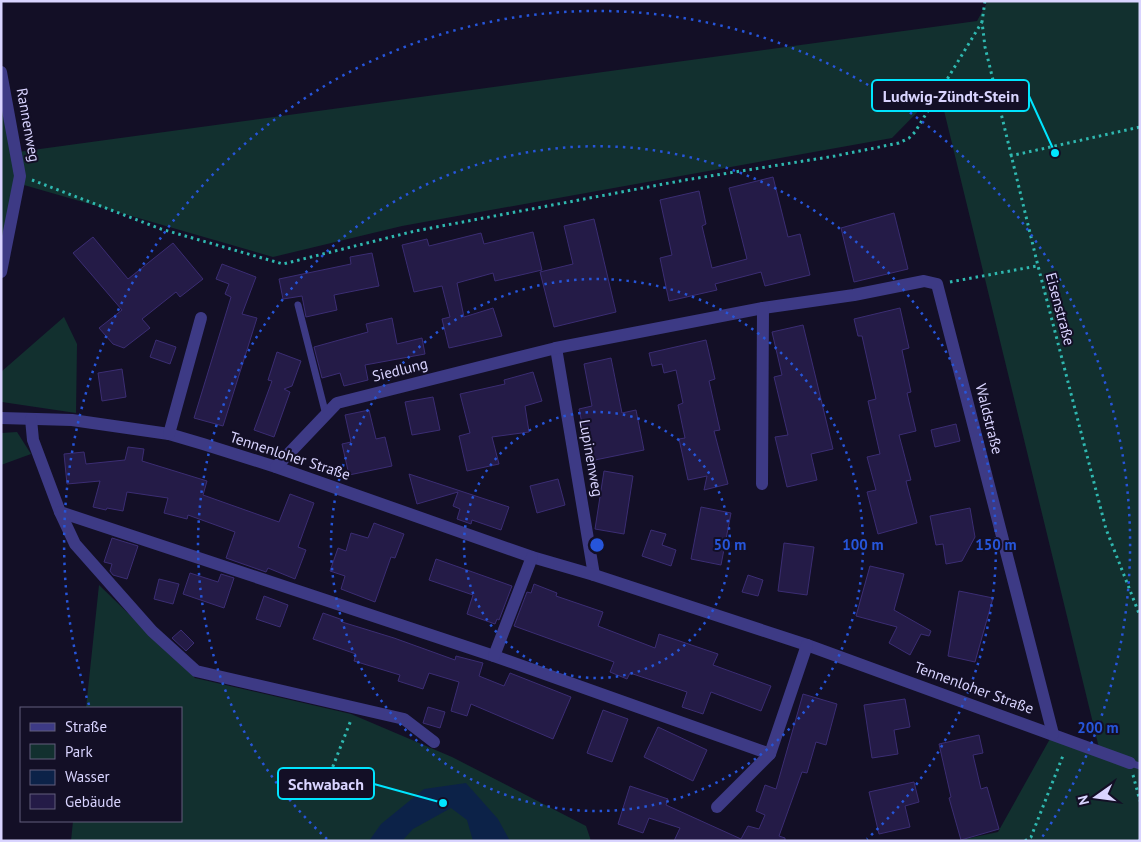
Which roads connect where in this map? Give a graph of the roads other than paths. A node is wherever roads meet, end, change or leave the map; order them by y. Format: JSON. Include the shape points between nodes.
{"nodes":[{"id":1,"x":1,"y":72,"type":"edge"},
{"id":2,"x":1,"y":272,"type":"edge"},
{"id":3,"x":298,"y":305,"type":"dead end"},
{"id":4,"x":763,"y":308,"type":"junction"},
{"id":5,"x":201,"y":318,"type":"dead end"},
{"id":6,"x":556,"y":348,"type":"junction"},
{"id":7,"x":326,"y":415,"type":"junction"},
{"id":8,"x":1,"y":418,"type":"edge"},
{"id":9,"x":31,"y":419,"type":"junction"},
{"id":10,"x":169,"y":434,"type":"junction"},
{"id":11,"x":276,"y":467,"type":"junction"},
{"id":12,"x":762,"y":484,"type":"dead end"},
{"id":13,"x":60,"y":512,"type":"junction"},
{"id":14,"x":532,"y":557,"type":"junction"},
{"id":15,"x":594,"y":574,"type":"junction"},
{"id":16,"x":807,"y":645,"type":"junction"},
{"id":17,"x":494,"y":656,"type":"junction"},
{"id":18,"x":1053,"y":734,"type":"junction"},
{"id":19,"x":434,"y":742,"type":"dead end"},
{"id":20,"x":770,"y":754,"type":"junction"},
{"id":21,"x":1135,"y":764,"type":"edge"},
{"id":22,"x":717,"y":807,"type":"dead end"}],
"edges":[{"from":1,"to":2,"type":"street","name":"Rannenweg","via":[[20,176]]},
{"from":3,"to":7,"type":"lane"},
{"from":4,"to":6,"type":"street"},
{"from":4,"to":12,"type":"street"},
{"from":4,"to":18,"type":"street","name":"Waldstraße","via":[[854,296],[924,282],[937,284]]},
{"from":5,"to":10,"type":"street"},
{"from":6,"to":7,"type":"street","name":"Siedlung","via":[[337,403]]},
{"from":6,"to":15,"type":"street","name":"Lupinenweg"},
{"from":7,"to":11,"type":"street","name":"Siedlung"},
{"from":8,"to":9,"type":"street","name":"Tennenloher Straße"},
{"from":9,"to":10,"type":"street","name":"Tennenloher Straße","via":[[72,420]]},
{"from":9,"to":13,"type":"street","via":[[33,440]]},
{"from":10,"to":11,"type":"street","name":"Tennenloher Straße"},
{"from":11,"to":14,"type":"street","name":"Tennenloher Straße"},
{"from":13,"to":17,"type":"street"},
{"from":13,"to":19,"type":"street","via":[[75,544],[152,631],[196,672],[404,719]]},
{"from":14,"to":15,"type":"street","name":"Tennenloher Straße"},
{"from":14,"to":17,"type":"street"},
{"from":15,"to":16,"type":"street","name":"Tennenloher Straße"},
{"from":16,"to":18,"type":"street","name":"Tennenloher Straße"},
{"from":16,"to":20,"type":"street"},
{"from":17,"to":20,"type":"street"},
{"from":18,"to":21,"type":"street","name":"Tennenloher Straße"},
{"from":20,"to":22,"type":"street"}]}
